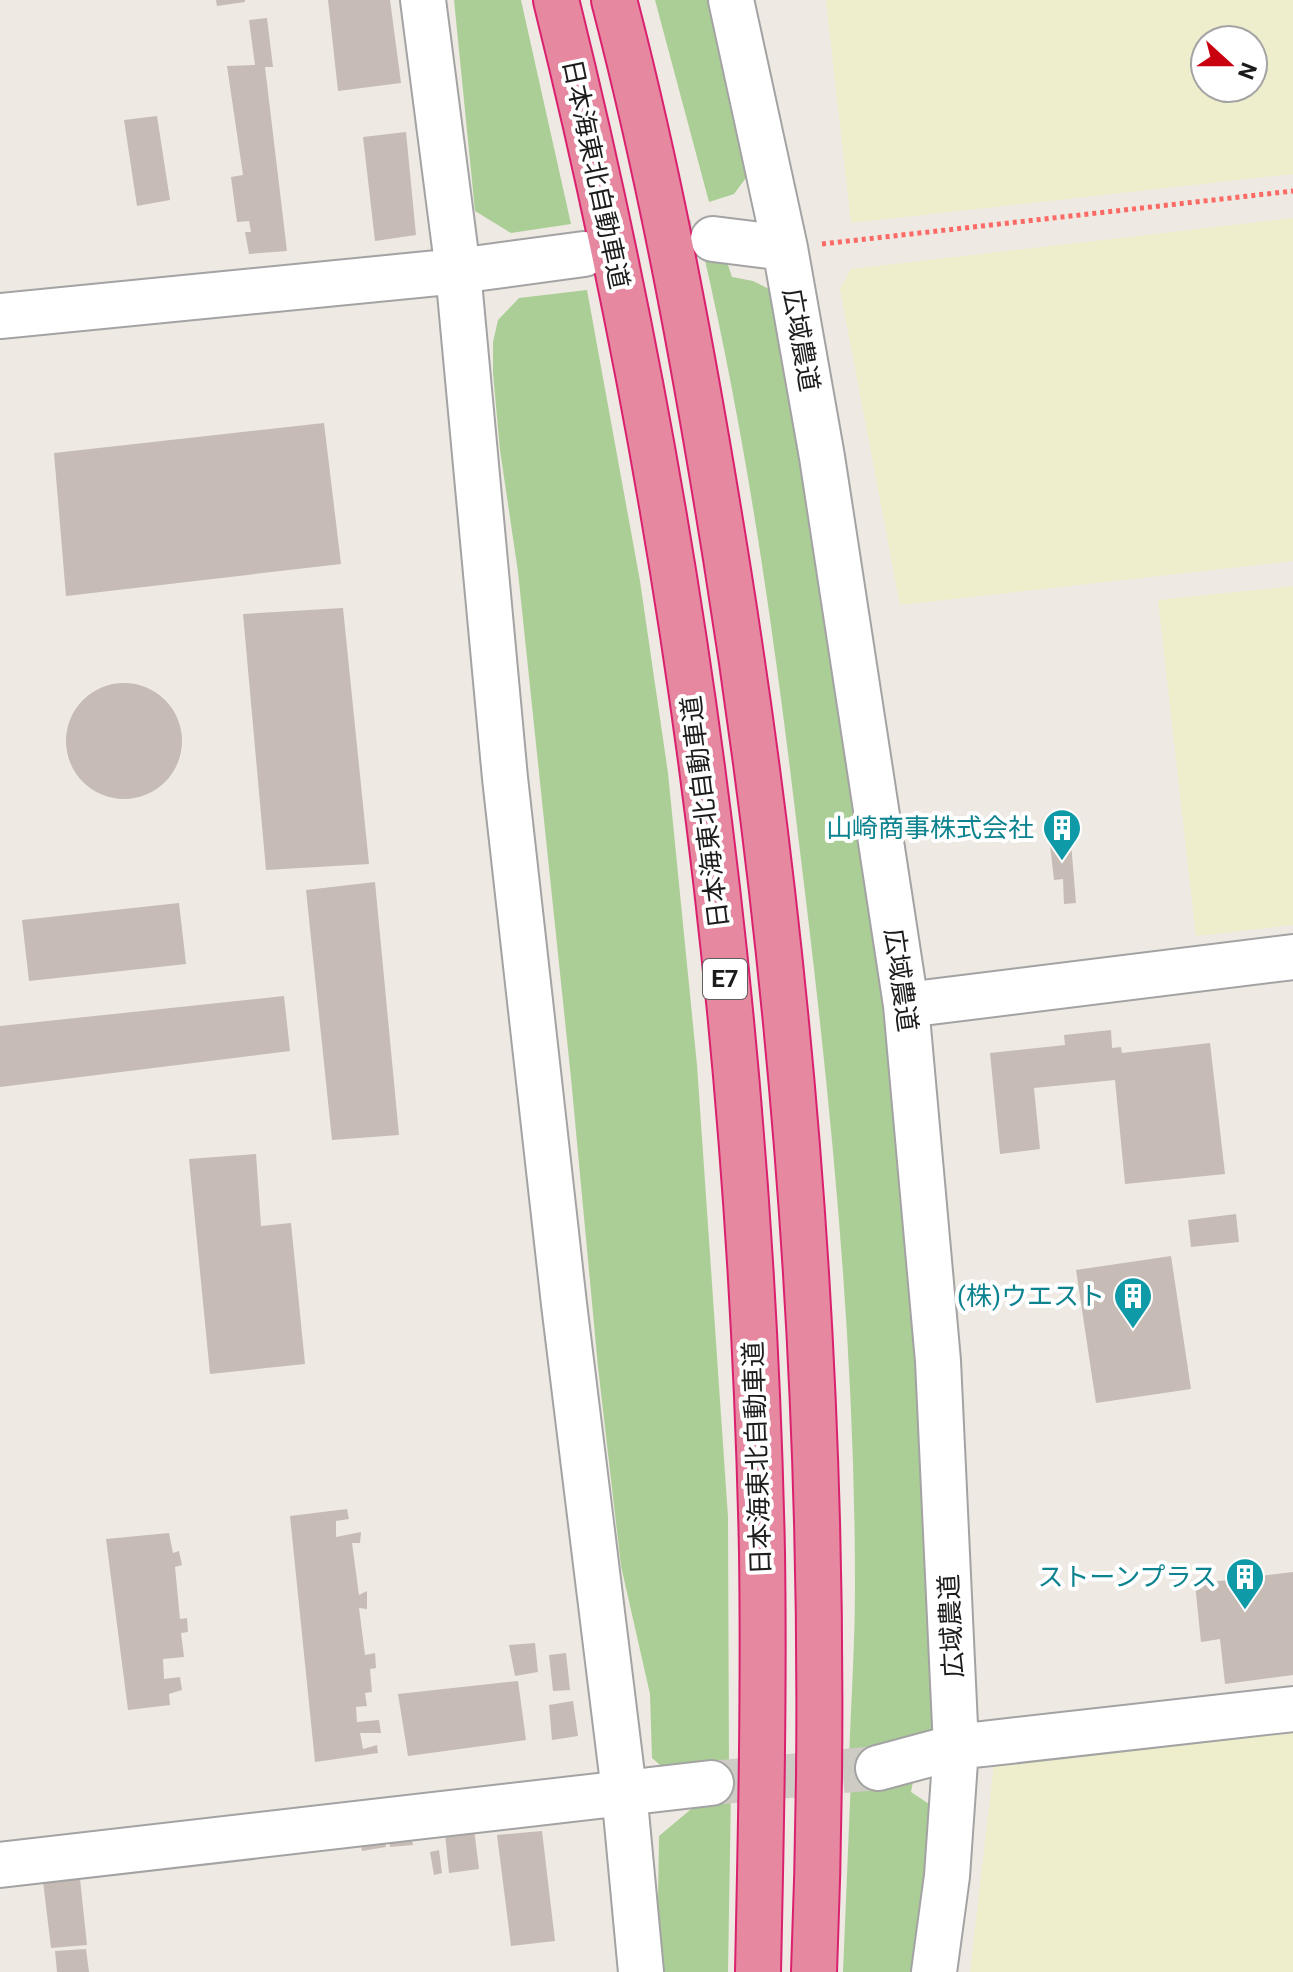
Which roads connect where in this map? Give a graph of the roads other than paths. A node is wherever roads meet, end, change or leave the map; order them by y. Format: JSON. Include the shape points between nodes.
{"nodes":[{"id":1,"x":423,"y":0,"type":"edge"},
{"id":2,"x":556,"y":0,"type":"edge"},
{"id":3,"x":614,"y":0,"type":"edge"},
{"id":4,"x":731,"y":0,"type":"edge"},
{"id":5,"x":713,"y":239,"type":"tunnel mouth"},
{"id":6,"x":785,"y":248,"type":"junction"},
{"id":7,"x":584,"y":254,"type":"tunnel mouth"},
{"id":8,"x":458,"y":271,"type":"junction"},
{"id":9,"x":0,"y":316,"type":"edge"},
{"id":10,"x":1293,"y":957,"type":"edge"},
{"id":11,"x":906,"y":1005,"type":"junction"},
{"id":12,"x":1293,"y":1709,"type":"edge"},
{"id":13,"x":956,"y":1747,"type":"junction"},
{"id":14,"x":878,"y":1768,"type":"tunnel mouth"},
{"id":15,"x":711,"y":1783,"type":"tunnel mouth"},
{"id":16,"x":624,"y":1791,"type":"junction"},
{"id":17,"x":0,"y":1865,"type":"edge"},
{"id":18,"x":641,"y":1972,"type":"edge"},
{"id":19,"x":758,"y":1972,"type":"edge"},
{"id":20,"x":814,"y":1972,"type":"edge"},
{"id":21,"x":934,"y":1972,"type":"edge"}],
"edges":[{"from":1,"to":8,"type":"street"},
{"from":2,"to":19,"type":"highway","name":"日本海東北自動車道","number":"E7","via":[[609,227],[654,457],[703,775],[725,982],[750,1275],[762,1550]]},
{"from":3,"to":20,"type":"highway","number":"E7","via":[[666,220],[710,458],[759,770],[784,987],[806,1280],[817,1545]]},
{"from":4,"to":6,"type":"street","name":"広域農道"},
{"from":5,"to":6,"type":"street"},
{"from":6,"to":11,"type":"street","name":"広域農道"},
{"from":7,"to":8,"type":"street"},
{"from":8,"to":9,"type":"street"},
{"from":8,"to":16,"type":"street","via":[[505,778]]},
{"from":10,"to":11,"type":"street"},
{"from":11,"to":13,"type":"street","name":"広域農道","via":[[938,1361]]},
{"from":12,"to":13,"type":"street"},
{"from":13,"to":14,"type":"street"},
{"from":13,"to":21,"type":"street","name":"広域農道"},
{"from":15,"to":16,"type":"street"},
{"from":16,"to":17,"type":"street"},
{"from":16,"to":18,"type":"street"}]}
